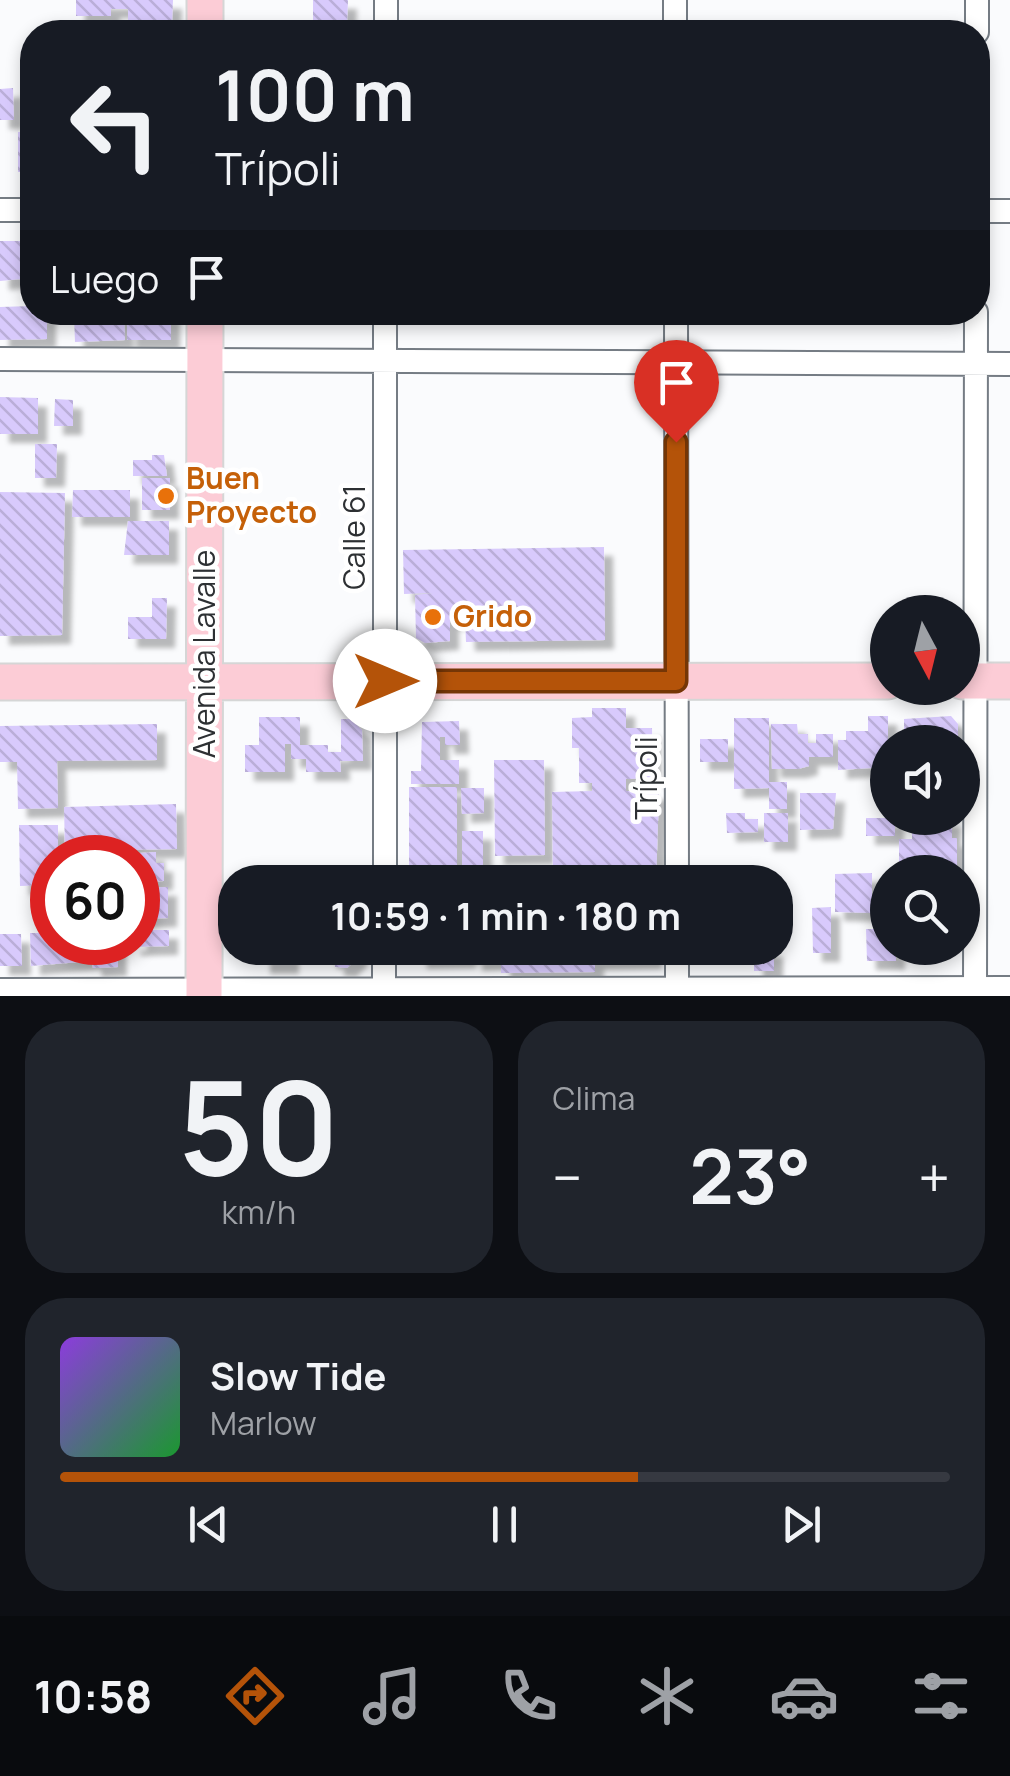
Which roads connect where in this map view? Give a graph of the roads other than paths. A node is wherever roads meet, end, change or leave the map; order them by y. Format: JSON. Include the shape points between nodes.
{"nodes":[{"id":1,"x":205,"y":325,"type":"edge"},
{"id":2,"x":385,"y":325,"type":"edge"},
{"id":3,"x":676,"y":325,"type":"edge"},
{"id":4,"x":976,"y":325,"type":"edge"},
{"id":5,"x":0,"y":359,"type":"edge"},
{"id":6,"x":205,"y":359,"type":"junction"},
{"id":7,"x":385,"y":360,"type":"junction"},
{"id":8,"x":676,"y":362,"type":"junction"},
{"id":9,"x":976,"y":364,"type":"junction"},
{"id":10,"x":1010,"y":364,"type":"edge"},
{"id":11,"x":204,"y":681,"type":"junction"},
{"id":12,"x":385,"y":681,"type":"junction"},
{"id":13,"x":676,"y":681,"type":"junction"},
{"id":14,"x":870,"y":681,"type":"edge"},
{"id":15,"x":983,"y":681,"type":"edge"},
{"id":16,"x":0,"y":682,"type":"edge"},
{"id":17,"x":384,"y":865,"type":"edge"},
{"id":18,"x":677,"y":865,"type":"edge"},
{"id":19,"x":384,"y":965,"type":"edge"},
{"id":20,"x":677,"y":965,"type":"edge"},
{"id":21,"x":1010,"y":988,"type":"edge"},
{"id":22,"x":0,"y":990,"type":"edge"},
{"id":23,"x":41,"y":993,"type":"edge"},
{"id":24,"x":204,"y":993,"type":"edge"},
{"id":25,"x":384,"y":993,"type":"edge"},
{"id":26,"x":677,"y":993,"type":"edge"},
{"id":27,"x":975,"y":993,"type":"edge"}],
"edges":[{"from":1,"to":6,"type":"main road","name":"Avenida Lavalle"},
{"from":2,"to":7,"type":"street","name":"Calle 61"},
{"from":3,"to":8,"type":"street","name":"Trípoli"},
{"from":4,"to":9,"type":"street"},
{"from":5,"to":6,"type":"street"},
{"from":6,"to":7,"type":"street"},
{"from":6,"to":11,"type":"main road","name":"Avenida Lavalle"},
{"from":7,"to":8,"type":"street"},
{"from":7,"to":12,"type":"street","name":"Calle 61"},
{"from":8,"to":9,"type":"street"},
{"from":8,"to":13,"type":"street","name":"Trípoli"},
{"from":9,"to":10,"type":"street"},
{"from":9,"to":15,"type":"street"},
{"from":11,"to":12,"type":"main road"},
{"from":11,"to":16,"type":"main road"},
{"from":11,"to":24,"type":"main road","name":"Avenida Lavalle"},
{"from":12,"to":13,"type":"main road"},
{"from":12,"to":17,"type":"street","name":"Calle 61"},
{"from":13,"to":14,"type":"main road"},
{"from":13,"to":18,"type":"street","name":"Trípoli"},
{"from":15,"to":27,"type":"street"},
{"from":19,"to":25,"type":"street"},
{"from":20,"to":26,"type":"street"},
{"from":21,"to":27,"type":"street"},
{"from":22,"to":23,"type":"street"},
{"from":23,"to":24,"type":"street"},
{"from":24,"to":25,"type":"street"},
{"from":25,"to":26,"type":"street"},
{"from":26,"to":27,"type":"street"}]}
